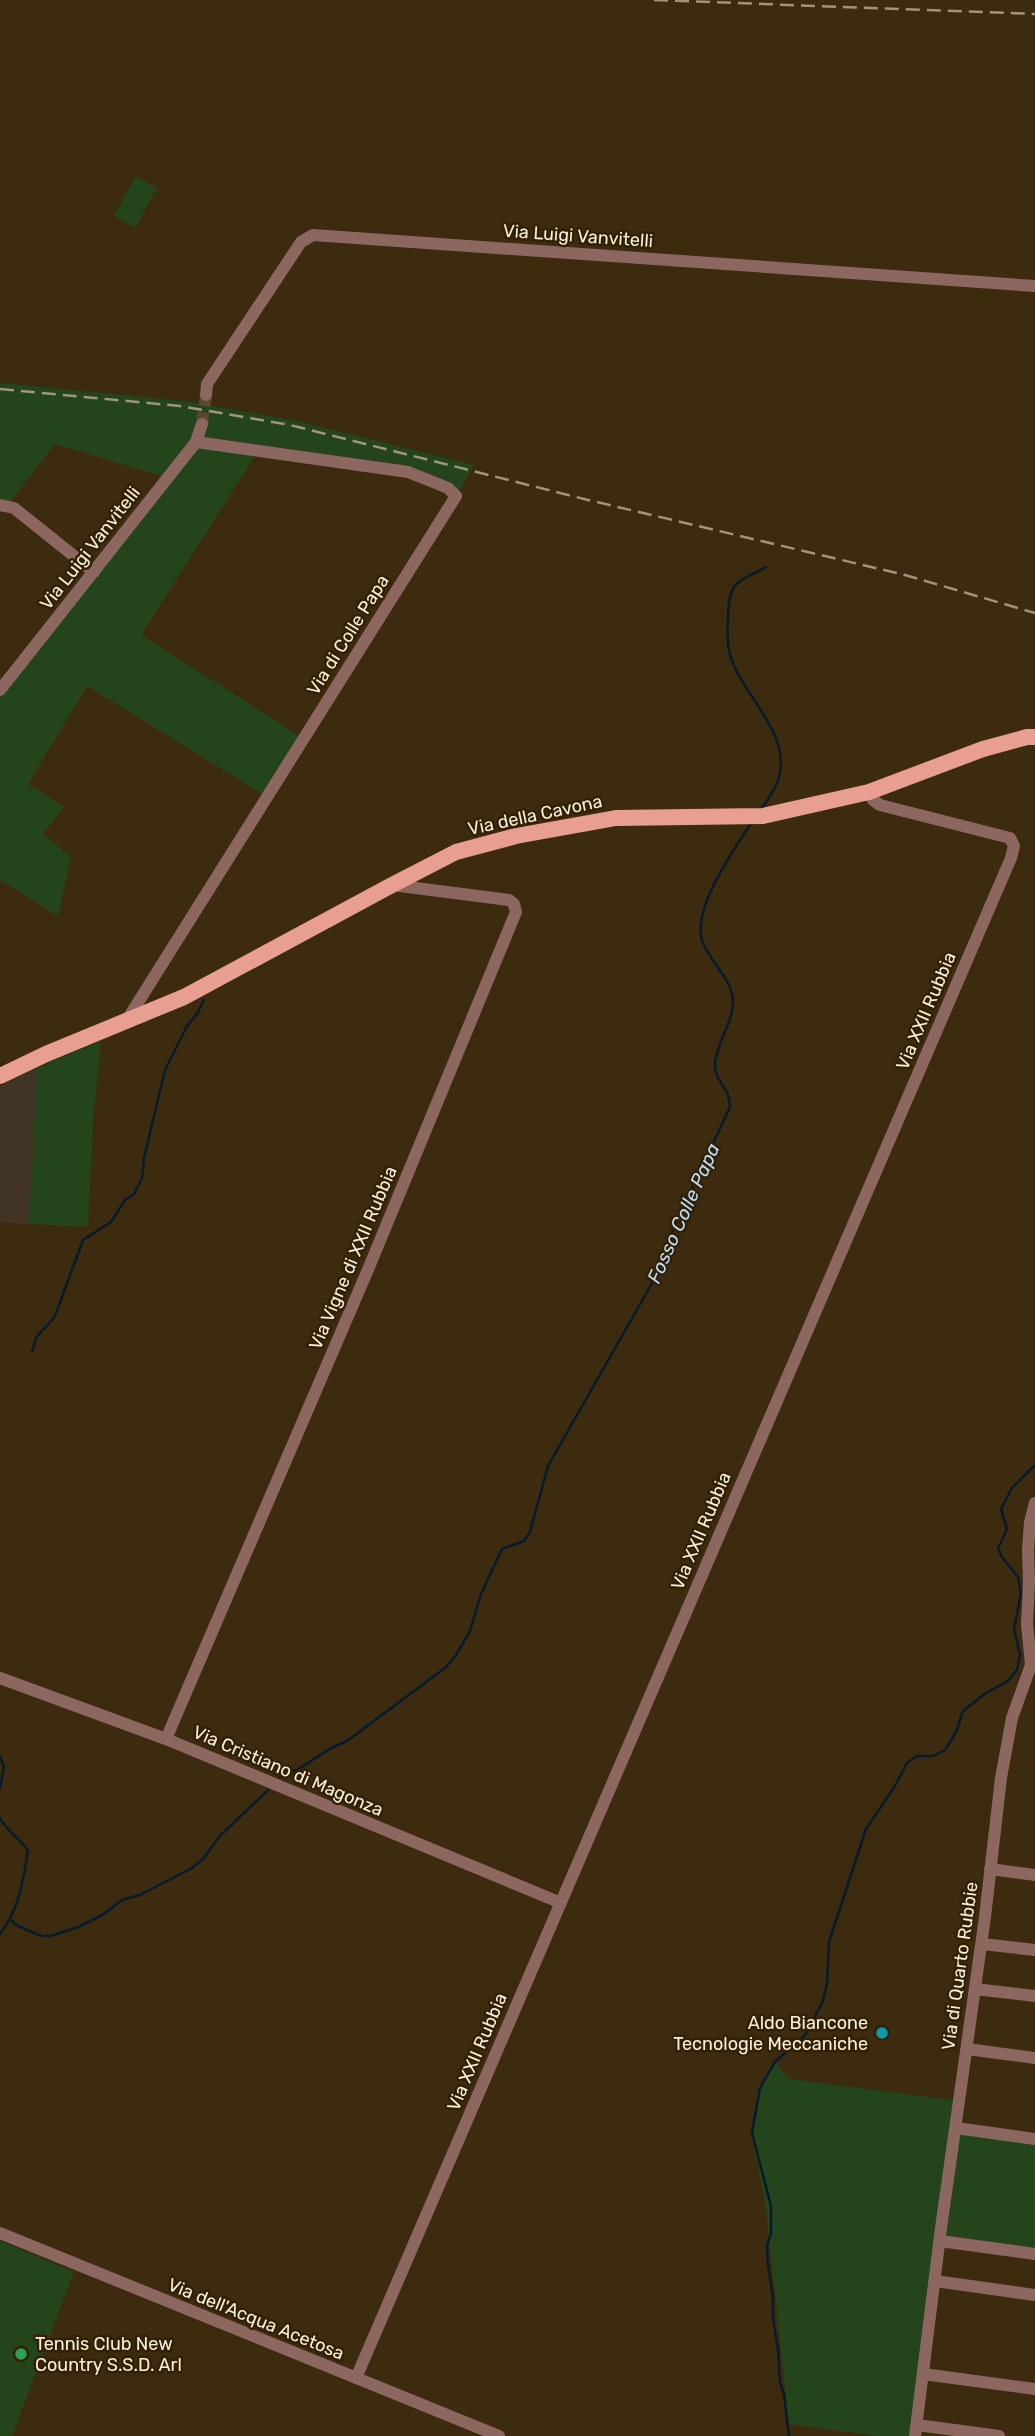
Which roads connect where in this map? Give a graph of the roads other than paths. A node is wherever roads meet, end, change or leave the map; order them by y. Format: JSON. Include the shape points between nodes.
{"nodes":[{"id":1,"x":1035,"y":286,"type":"edge"},
{"id":2,"x":206,"y":395,"type":"tunnel mouth"},
{"id":3,"x":202,"y":424,"type":"tunnel mouth"},
{"id":4,"x":196,"y":442,"type":"junction"},
{"id":5,"x":0,"y":505,"type":"edge"},
{"id":6,"x":94,"y":572,"type":"junction"},
{"id":7,"x":0,"y":690,"type":"edge"},
{"id":8,"x":1035,"y":737,"type":"edge"},
{"id":9,"x":869,"y":792,"type":"junction"},
{"id":10,"x":392,"y":885,"type":"junction"},
{"id":11,"x":127,"y":1020,"type":"junction"},
{"id":12,"x":0,"y":1076,"type":"edge"},
{"id":13,"x":1035,"y":1503,"type":"edge"},
{"id":14,"x":1032,"y":1559,"type":"edge"},
{"id":15,"x":1031,"y":1625,"type":"edge"},
{"id":16,"x":0,"y":1678,"type":"edge"},
{"id":17,"x":166,"y":1739,"type":"junction"},
{"id":18,"x":990,"y":1869,"type":"junction"},
{"id":19,"x":1035,"y":1875,"type":"edge"},
{"id":20,"x":561,"y":1903,"type":"junction"},
{"id":21,"x":982,"y":1944,"type":"junction"},
{"id":22,"x":1035,"y":1950,"type":"edge"},
{"id":23,"x":975,"y":1989,"type":"junction"},
{"id":24,"x":1035,"y":1997,"type":"edge"},
{"id":25,"x":967,"y":2049,"type":"junction"},
{"id":26,"x":1035,"y":2058,"type":"edge"},
{"id":27,"x":956,"y":2128,"type":"junction"},
{"id":28,"x":1035,"y":2139,"type":"edge"},
{"id":29,"x":0,"y":2233,"type":"edge"},
{"id":30,"x":940,"y":2241,"type":"junction"},
{"id":31,"x":1035,"y":2254,"type":"edge"},
{"id":32,"x":934,"y":2281,"type":"junction"},
{"id":33,"x":1035,"y":2295,"type":"edge"},
{"id":34,"x":923,"y":2374,"type":"junction"},
{"id":35,"x":356,"y":2378,"type":"junction"},
{"id":36,"x":1035,"y":2389,"type":"edge"},
{"id":37,"x":916,"y":2431,"type":"edge"},
{"id":38,"x":499,"y":2436,"type":"edge"},
{"id":39,"x":999,"y":2436,"type":"edge"}],
"edges":[{"from":1,"to":2,"type":"street","name":"Via Luigi Vanvitelli","via":[[313,235],[301,243],[207,384]]},
{"from":3,"to":4,"type":"street","name":"Via Luigi Vanvitelli"},
{"from":4,"to":6,"type":"street","name":"Via Luigi Vanvitelli"},
{"from":4,"to":11,"type":"street","name":"Via di Colle Papa","via":[[408,472],[448,488],[456,496]]},
{"from":5,"to":6,"type":"street","via":[[14,508]]},
{"from":6,"to":7,"type":"street","name":"Via Luigi Vanvitelli"},
{"from":8,"to":9,"type":"main road","name":"Via della Cavona","via":[[983,749]]},
{"from":9,"to":10,"type":"main road","name":"Via della Cavona","via":[[756,816],[616,818],[516,835],[456,852]]},
{"from":9,"to":20,"type":"street","name":"Via XXII Rubbia","via":[[880,805],[1010,838],[1014,846],[1011,858]]},
{"from":10,"to":11,"type":"main road","name":"Via della Cavona","via":[[184,996]]},
{"from":10,"to":17,"type":"street","name":"Via Vigne di XXII Rubbia","via":[[509,900],[516,912]]},
{"from":11,"to":12,"type":"main road","name":"Via della Cavona"},
{"from":13,"to":14,"type":"street","name":"Via di Quarto Rubbie","via":[[1029,1526]]},
{"from":14,"to":15,"type":"street","name":"Via di Quarto Rubbie"},
{"from":15,"to":18,"type":"street","name":"Via di Quarto Rubbie","via":[[1031,1665],[1011,1726]]},
{"from":16,"to":17,"type":"street","name":"Via Cristiano di Magonza"},
{"from":17,"to":20,"type":"street","name":"Via Cristiano di Magonza"},
{"from":18,"to":19,"type":"street"},
{"from":18,"to":21,"type":"street","name":"Via di Quarto Rubbie"},
{"from":20,"to":35,"type":"street","name":"Via XXII Rubbia"},
{"from":21,"to":22,"type":"street"},
{"from":21,"to":23,"type":"street","name":"Via di Quarto Rubbie"},
{"from":23,"to":24,"type":"street"},
{"from":23,"to":25,"type":"street","name":"Via di Quarto Rubbie"},
{"from":25,"to":26,"type":"street"},
{"from":25,"to":27,"type":"street","name":"Via di Quarto Rubbie"},
{"from":27,"to":28,"type":"street"},
{"from":27,"to":30,"type":"street","name":"Via di Quarto Rubbie"},
{"from":29,"to":35,"type":"street","name":"Via dell'Acqua Acetosa"},
{"from":30,"to":31,"type":"street"},
{"from":30,"to":32,"type":"street","name":"Via di Quarto Rubbie"},
{"from":32,"to":33,"type":"street"},
{"from":32,"to":34,"type":"street","name":"Via di Quarto Rubbie"},
{"from":34,"to":36,"type":"street"},
{"from":34,"to":37,"type":"street","name":"Via di Quarto Rubbie"},
{"from":35,"to":38,"type":"street","name":"Via dell'Acqua Acetosa"},
{"from":37,"to":39,"type":"street"}]}
